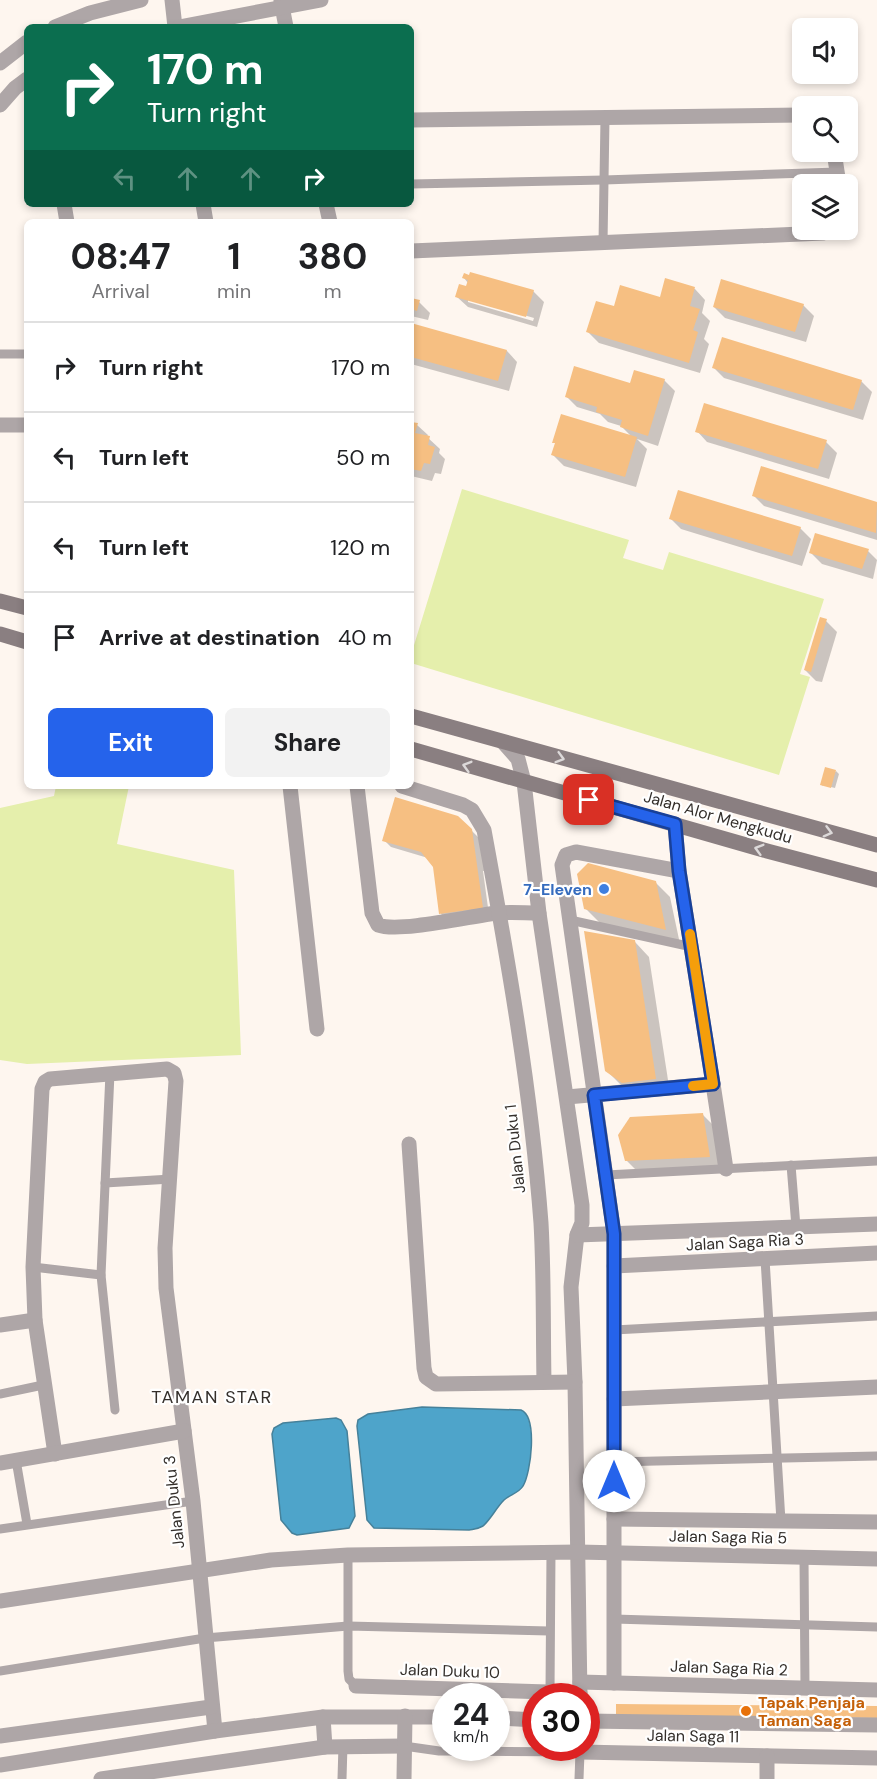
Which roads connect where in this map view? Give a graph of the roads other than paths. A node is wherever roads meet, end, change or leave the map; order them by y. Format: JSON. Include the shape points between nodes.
{"nodes":[{"id":1,"x":141,"y":0,"type":"edge"},
{"id":2,"x":172,"y":0,"type":"edge"},
{"id":3,"x":321,"y":0,"type":"edge"},
{"id":4,"x":281,"y":4,"type":"edge"},
{"id":5,"x":62,"y":24,"type":"edge"},
{"id":6,"x":176,"y":24,"type":"edge"},
{"id":7,"x":191,"y":24,"type":"edge"},
{"id":8,"x":285,"y":24,"type":"edge"},
{"id":9,"x":24,"y":44,"type":"edge"},
{"id":10,"x":0,"y":63,"type":"edge"},
{"id":11,"x":24,"y":81,"type":"edge"},
{"id":12,"x":0,"y":105,"type":"edge"},
{"id":13,"x":792,"y":115,"type":"edge"},
{"id":14,"x":605,"y":118,"type":"junction"},
{"id":15,"x":414,"y":120,"type":"edge"},
{"id":16,"x":792,"y":178,"type":"edge"},
{"id":17,"x":604,"y":180,"type":"junction"},
{"id":18,"x":414,"y":184,"type":"edge"},
{"id":19,"x":792,"y":234,"type":"edge"},
{"id":20,"x":603,"y":243,"type":"junction"},
{"id":21,"x":414,"y":250,"type":"edge"},
{"id":22,"x":0,"y":354,"type":"edge"},
{"id":23,"x":24,"y":354,"type":"edge"},
{"id":24,"x":24,"y":424,"type":"edge"},
{"id":25,"x":0,"y":425,"type":"edge"},
{"id":26,"x":0,"y":601,"type":"edge"},
{"id":27,"x":24,"y":607,"type":"edge"},
{"id":28,"x":0,"y":634,"type":"edge"},
{"id":29,"x":24,"y":641,"type":"edge"},
{"id":30,"x":414,"y":717,"type":"edge"},
{"id":31,"x":503,"y":742,"type":"junction"},
{"id":32,"x":414,"y":750,"type":"edge"},
{"id":33,"x":524,"y":782,"type":"junction"},
{"id":34,"x":290,"y":789,"type":"edge"},
{"id":35,"x":357,"y":789,"type":"edge"},
{"id":36,"x":412,"y":789,"type":"edge"},
{"id":37,"x":675,"y":824,"type":"junction"},
{"id":38,"x":877,"y":845,"type":"edge"},
{"id":39,"x":679,"y":871,"type":"junction"},
{"id":40,"x":877,"y":879,"type":"edge"},
{"id":41,"x":499,"y":913,"type":"junction"},
{"id":42,"x":539,"y":913,"type":"junction"},
{"id":43,"x":570,"y":920,"type":"junction"},
{"id":44,"x":692,"y":947,"type":"junction"},
{"id":45,"x":317,"y":1029,"type":"dead end"},
{"id":46,"x":110,"y":1073,"type":"junction"},
{"id":47,"x":713,"y":1084,"type":"junction"},
{"id":48,"x":594,"y":1095,"type":"junction"},
{"id":49,"x":567,"y":1097,"type":"junction"},
{"id":50,"x":409,"y":1144,"type":"dead end"},
{"id":51,"x":877,"y":1161,"type":"edge"},
{"id":52,"x":791,"y":1166,"type":"junction"},
{"id":53,"x":726,"y":1169,"type":"junction"},
{"id":54,"x":606,"y":1174,"type":"junction"},
{"id":55,"x":171,"y":1179,"type":"junction"},
{"id":56,"x":105,"y":1184,"type":"junction"},
{"id":57,"x":877,"y":1224,"type":"edge"},
{"id":58,"x":796,"y":1227,"type":"junction"},
{"id":59,"x":614,"y":1234,"type":"junction"},
{"id":60,"x":577,"y":1235,"type":"junction"},
{"id":61,"x":877,"y":1253,"type":"edge"},
{"id":62,"x":765,"y":1259,"type":"junction"},
{"id":63,"x":614,"y":1266,"type":"junction"},
{"id":64,"x":33,"y":1267,"type":"junction"},
{"id":65,"x":101,"y":1275,"type":"junction"},
{"id":66,"x":877,"y":1316,"type":"edge"},
{"id":67,"x":35,"y":1320,"type":"junction"},
{"id":68,"x":769,"y":1323,"type":"junction"},
{"id":69,"x":0,"y":1326,"type":"edge"},
{"id":70,"x":614,"y":1330,"type":"junction"},
{"id":71,"x":544,"y":1382,"type":"junction"},
{"id":72,"x":576,"y":1382,"type":"junction"},
{"id":73,"x":43,"y":1384,"type":"junction"},
{"id":74,"x":877,"y":1387,"type":"edge"},
{"id":75,"x":774,"y":1392,"type":"junction"},
{"id":76,"x":0,"y":1394,"type":"edge"},
{"id":77,"x":614,"y":1399,"type":"junction"},
{"id":78,"x":115,"y":1410,"type":"dead end"},
{"id":79,"x":184,"y":1431,"type":"junction"},
{"id":80,"x":55,"y":1454,"type":"junction"},
{"id":81,"x":877,"y":1455,"type":"edge"},
{"id":82,"x":778,"y":1459,"type":"junction"},
{"id":83,"x":16,"y":1460,"type":"junction"},
{"id":84,"x":614,"y":1462,"type":"junction"},
{"id":85,"x":0,"y":1463,"type":"edge"},
{"id":86,"x":193,"y":1501,"type":"junction"},
{"id":87,"x":614,"y":1520,"type":"junction"},
{"id":88,"x":781,"y":1521,"type":"junction"},
{"id":89,"x":877,"y":1522,"type":"edge"},
{"id":90,"x":27,"y":1524,"type":"junction"},
{"id":91,"x":0,"y":1529,"type":"edge"},
{"id":92,"x":550,"y":1552,"type":"junction"},
{"id":93,"x":578,"y":1552,"type":"junction"},
{"id":94,"x":614,"y":1552,"type":"junction"},
{"id":95,"x":348,"y":1555,"type":"junction"},
{"id":96,"x":804,"y":1557,"type":"junction"},
{"id":97,"x":877,"y":1559,"type":"edge"},
{"id":98,"x":199,"y":1570,"type":"junction"},
{"id":99,"x":0,"y":1601,"type":"edge"},
{"id":100,"x":614,"y":1619,"type":"junction"},
{"id":101,"x":804,"y":1625,"type":"junction"},
{"id":102,"x":348,"y":1626,"type":"junction"},
{"id":103,"x":877,"y":1627,"type":"edge"},
{"id":104,"x":549,"y":1631,"type":"junction"},
{"id":105,"x":205,"y":1638,"type":"junction"},
{"id":106,"x":0,"y":1671,"type":"edge"},
{"id":107,"x":550,"y":1683,"type":"edge"},
{"id":108,"x":580,"y":1683,"type":"edge"},
{"id":109,"x":614,"y":1683,"type":"junction"},
{"id":110,"x":356,"y":1686,"type":"joint"},
{"id":111,"x":600,"y":1686,"type":"edge"},
{"id":112,"x":805,"y":1688,"type":"junction"},
{"id":113,"x":877,"y":1690,"type":"edge"},
{"id":114,"x":522,"y":1691,"type":"edge"},
{"id":115,"x":211,"y":1707,"type":"junction"},
{"id":116,"x":405,"y":1716,"type":"junction"},
{"id":117,"x":323,"y":1717,"type":"junction"},
{"id":118,"x":432,"y":1717,"type":"edge"},
{"id":119,"x":600,"y":1721,"type":"edge"},
{"id":120,"x":877,"y":1725,"type":"edge"},
{"id":121,"x":214,"y":1731,"type":"junction"},
{"id":122,"x":0,"y":1736,"type":"edge"},
{"id":123,"x":343,"y":1745,"type":"junction"},
{"id":124,"x":404,"y":1746,"type":"junction"},
{"id":125,"x":325,"y":1747,"type":"junction"},
{"id":126,"x":522,"y":1752,"type":"edge"},
{"id":127,"x":600,"y":1752,"type":"edge"},
{"id":128,"x":767,"y":1756,"type":"junction"},
{"id":129,"x":877,"y":1758,"type":"edge"},
{"id":130,"x":580,"y":1761,"type":"edge"},
{"id":131,"x":0,"y":1766,"type":"edge"},
{"id":132,"x":101,"y":1779,"type":"edge"},
{"id":133,"x":342,"y":1779,"type":"edge"},
{"id":134,"x":404,"y":1779,"type":"edge"},
{"id":135,"x":579,"y":1779,"type":"edge"},
{"id":136,"x":767,"y":1779,"type":"edge"}],
"edges":[{"from":1,"to":5,"type":"street"},
{"from":2,"to":6,"type":"street"},
{"from":3,"to":4,"type":"street"},
{"from":4,"to":7,"type":"street"},
{"from":4,"to":8,"type":"street"},
{"from":9,"to":10,"type":"street"},
{"from":11,"to":12,"type":"street"},
{"from":13,"to":14,"type":"street"},
{"from":14,"to":15,"type":"street"},
{"from":14,"to":17,"type":"lane"},
{"from":16,"to":17,"type":"lane"},
{"from":17,"to":18,"type":"lane"},
{"from":17,"to":20,"type":"lane"},
{"from":19,"to":20,"type":"street"},
{"from":20,"to":21,"type":"street"},
{"from":22,"to":23,"type":"lane"},
{"from":24,"to":25,"type":"street"},
{"from":26,"to":27,"type":"main road"},
{"from":28,"to":29,"type":"main road"},
{"from":30,"to":31,"type":"main road","name":"Jalan Alor Mengkudu"},
{"from":31,"to":33,"type":"street","via":[[519,759]]},
{"from":31,"to":38,"type":"main road","name":"Jalan Alor Mengkudu","one_way":true},
{"from":33,"to":32,"type":"main road","name":"Jalan Alor Mengkudu","one_way":true},
{"from":33,"to":37,"type":"main road","name":"Jalan Alor Mengkudu"},
{"from":33,"to":42,"type":"street"},
{"from":34,"to":45,"type":"street"},
{"from":35,"to":41,"type":"street","via":[[372,913],[378,925],[414,926]]},
{"from":36,"to":41,"type":"street","name":"Jalan Duku 1","via":[[472,810],[484,830]]},
{"from":37,"to":39,"type":"street"},
{"from":40,"to":37,"type":"main road","name":"Jalan Alor Mengkudu","one_way":true},
{"from":39,"to":43,"type":"street","via":[[576,852],[566,855],[562,865]]},
{"from":39,"to":44,"type":"street"},
{"from":41,"to":42,"type":"street"},
{"from":41,"to":71,"type":"street","name":"Jalan Duku 1","via":[[535,1152],[541,1225]]},
{"from":42,"to":49,"type":"street"},
{"from":43,"to":44,"type":"lane"},
{"from":43,"to":48,"type":"street"},
{"from":44,"to":47,"type":"street"},
{"from":46,"to":55,"type":"street","name":"Jalan Duku 3","via":[[168,1069],[174,1073]]},
{"from":46,"to":56,"type":"lane"},
{"from":46,"to":64,"type":"street","via":[[50,1078],[42,1089]]},
{"from":47,"to":48,"type":"street"},
{"from":47,"to":53,"type":"street"},
{"from":48,"to":49,"type":"street"},
{"from":48,"to":54,"type":"street"},
{"from":49,"to":60,"type":"street","via":[[582,1205]]},
{"from":50,"to":71,"type":"street","via":[[426,1377],[436,1384]]},
{"from":51,"to":52,"type":"lane"},
{"from":52,"to":53,"type":"lane"},
{"from":52,"to":58,"type":"lane"},
{"from":53,"to":54,"type":"lane"},
{"from":54,"to":59,"type":"street"},
{"from":55,"to":56,"type":"lane"},
{"from":55,"to":79,"type":"street","name":"Jalan Duku 3","via":[[165,1269]]},
{"from":56,"to":65,"type":"lane"},
{"from":57,"to":58,"type":"street"},
{"from":58,"to":59,"type":"street"},
{"from":59,"to":60,"type":"street"},
{"from":59,"to":63,"type":"street"},
{"from":60,"to":72,"type":"street","via":[[571,1287]]},
{"from":61,"to":62,"type":"street","name":"Jalan Saga Ria 3"},
{"from":62,"to":63,"type":"street","name":"Jalan Saga Ria 3"},
{"from":62,"to":68,"type":"lane"},
{"from":63,"to":70,"type":"street"},
{"from":64,"to":65,"type":"lane"},
{"from":64,"to":67,"type":"street"},
{"from":65,"to":78,"type":"lane"},
{"from":66,"to":68,"type":"lane"},
{"from":67,"to":69,"type":"street"},
{"from":67,"to":73,"type":"street"},
{"from":68,"to":70,"type":"lane"},
{"from":68,"to":75,"type":"lane"},
{"from":70,"to":77,"type":"street"},
{"from":71,"to":72,"type":"street"},
{"from":72,"to":93,"type":"street"},
{"from":73,"to":76,"type":"lane"},
{"from":73,"to":80,"type":"street"},
{"from":74,"to":75,"type":"street"},
{"from":75,"to":77,"type":"street"},
{"from":75,"to":82,"type":"lane"},
{"from":77,"to":84,"type":"street"},
{"from":79,"to":80,"type":"street"},
{"from":79,"to":86,"type":"street","name":"Jalan Duku 3"},
{"from":80,"to":83,"type":"street"},
{"from":81,"to":82,"type":"lane"},
{"from":82,"to":84,"type":"lane"},
{"from":82,"to":88,"type":"lane"},
{"from":83,"to":85,"type":"street"},
{"from":83,"to":90,"type":"lane"},
{"from":84,"to":87,"type":"street"},
{"from":86,"to":90,"type":"lane"},
{"from":86,"to":98,"type":"street","name":"Jalan Duku 3"},
{"from":87,"to":88,"type":"street"},
{"from":87,"to":94,"type":"street"},
{"from":88,"to":89,"type":"street"},
{"from":90,"to":91,"type":"lane"},
{"from":92,"to":93,"type":"street","name":"Jalan Saga Ria 5"},
{"from":92,"to":95,"type":"street","name":"Jalan Saga Ria 5"},
{"from":92,"to":104,"type":"lane"},
{"from":93,"to":94,"type":"street","name":"Jalan Saga Ria 5"},
{"from":93,"to":108,"type":"street"},
{"from":94,"to":96,"type":"street","name":"Jalan Saga Ria 5"},
{"from":94,"to":100,"type":"street"},
{"from":95,"to":98,"type":"street","name":"Jalan Saga Ria 5"},
{"from":95,"to":102,"type":"lane"},
{"from":96,"to":97,"type":"street","name":"Jalan Saga Ria 5"},
{"from":96,"to":101,"type":"lane"},
{"from":98,"to":99,"type":"street","name":"Jalan Saga Ria 5"},
{"from":98,"to":105,"type":"street","name":"Jalan Duku 3"},
{"from":100,"to":101,"type":"lane"},
{"from":100,"to":109,"type":"street"},
{"from":101,"to":103,"type":"lane"},
{"from":101,"to":112,"type":"lane"},
{"from":102,"to":104,"type":"lane"},
{"from":102,"to":105,"type":"lane"},
{"from":102,"to":110,"type":"lane","via":[[349,1679]]},
{"from":104,"to":107,"type":"lane"},
{"from":105,"to":106,"type":"lane"},
{"from":105,"to":115,"type":"street","name":"Jalan Duku 3"},
{"from":109,"to":111,"type":"street","name":"Jalan Saga Ria 2"},
{"from":109,"to":112,"type":"street","name":"Jalan Saga Ria 2"},
{"from":110,"to":114,"type":"street","name":"Jalan Duku 10"},
{"from":112,"to":113,"type":"street","name":"Jalan Saga Ria 2"},
{"from":115,"to":121,"type":"street","name":"Jalan Duku 3"},
{"from":115,"to":122,"type":"street"},
{"from":116,"to":117,"type":"street"},
{"from":116,"to":118,"type":"street"},
{"from":116,"to":124,"type":"street"},
{"from":117,"to":121,"type":"street"},
{"from":117,"to":125,"type":"street"},
{"from":119,"to":120,"type":"street"},
{"from":121,"to":131,"type":"street"},
{"from":123,"to":124,"type":"street"},
{"from":123,"to":125,"type":"street"},
{"from":123,"to":133,"type":"lane"},
{"from":124,"to":126,"type":"lane","via":[[439,1751]]},
{"from":124,"to":134,"type":"street"},
{"from":125,"to":132,"type":"street"},
{"from":127,"to":128,"type":"street","name":"Jalan Saga 11"},
{"from":128,"to":129,"type":"street","name":"Jalan Saga 11"},
{"from":128,"to":136,"type":"street"},
{"from":130,"to":135,"type":"lane"}]}
